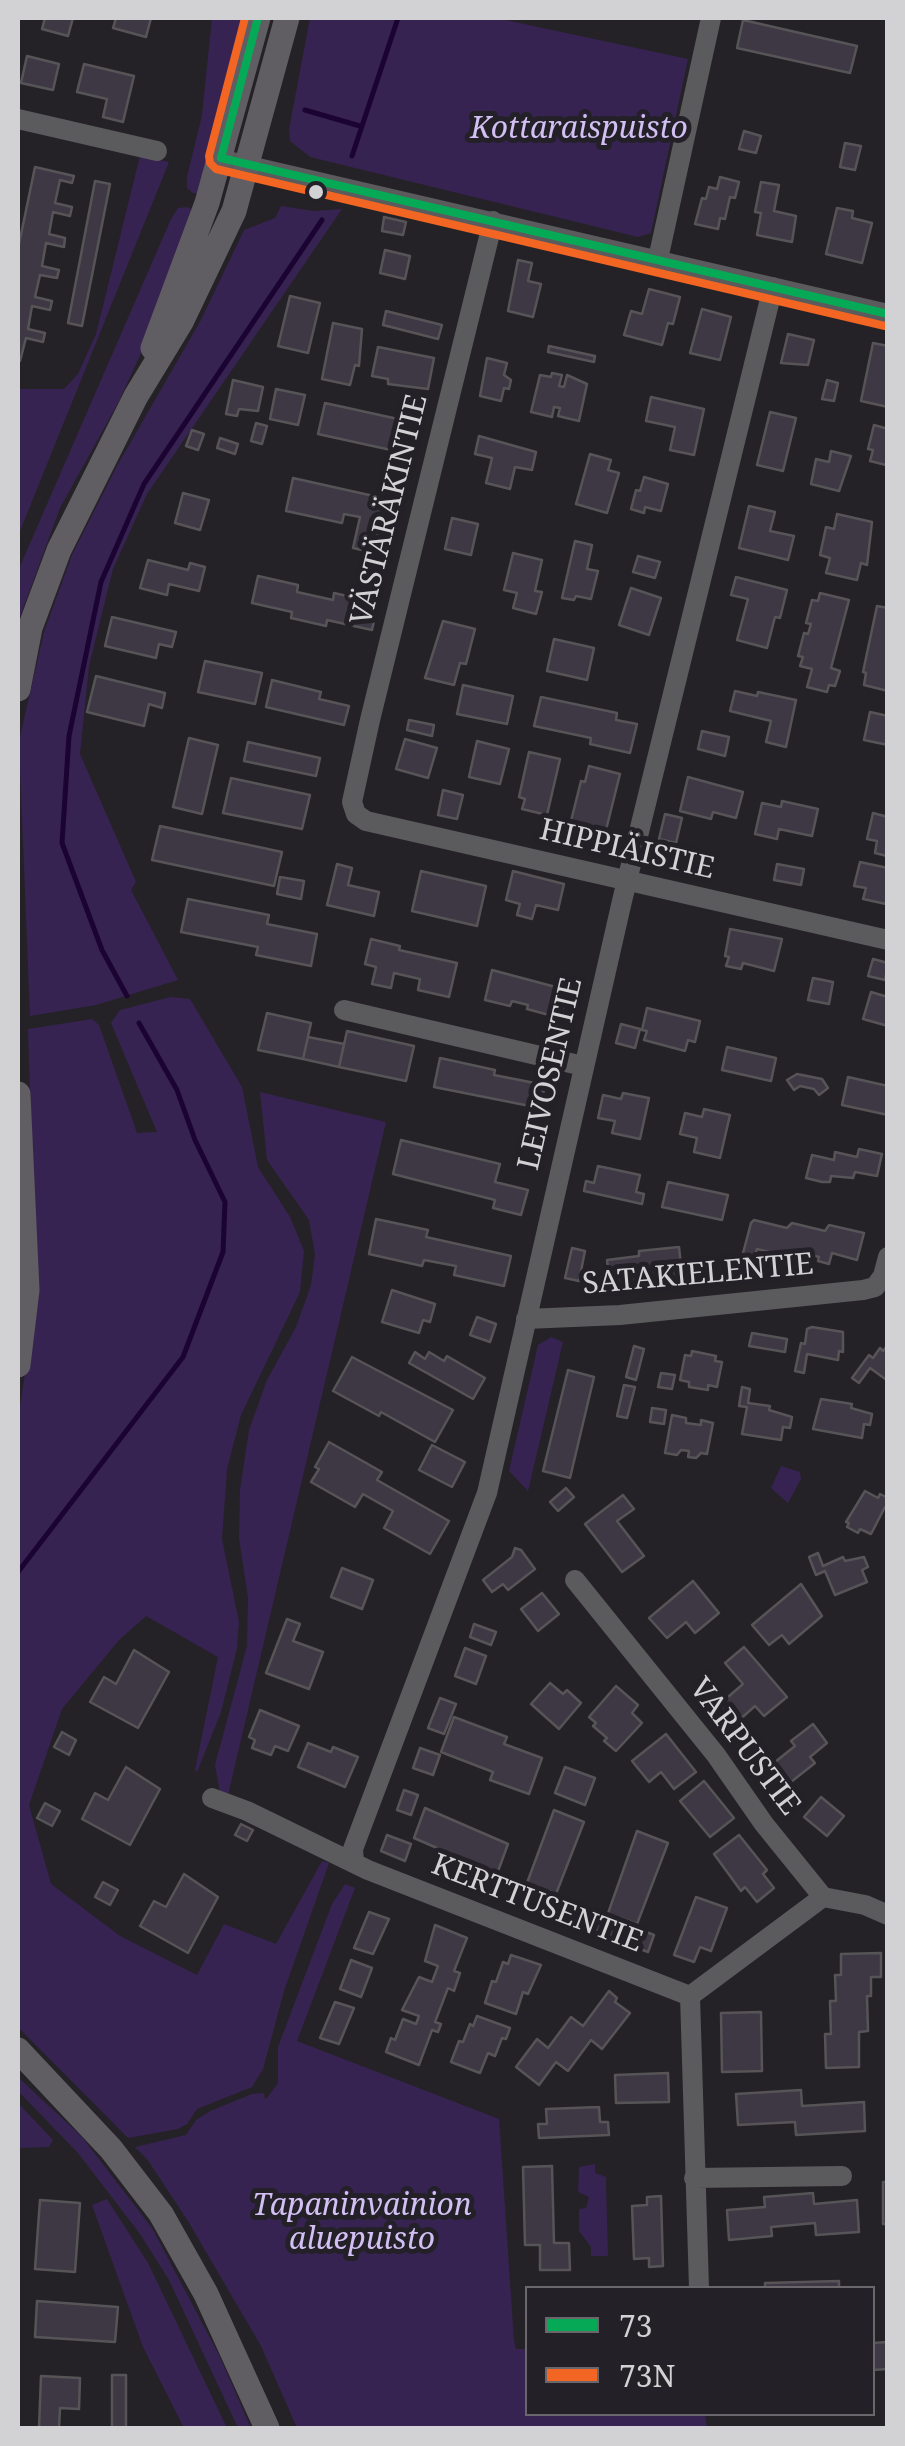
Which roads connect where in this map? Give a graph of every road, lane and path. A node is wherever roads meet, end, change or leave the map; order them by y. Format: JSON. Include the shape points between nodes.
{"nodes":[{"id":1,"x":258,"y":18,"type":"edge"},
{"id":2,"x":287,"y":18,"type":"edge"},
{"id":3,"x":711,"y":18,"type":"edge"},
{"id":4,"x":18,"y":119,"type":"edge"},
{"id":5,"x":157,"y":151,"type":"dead end"},
{"id":6,"x":221,"y":158,"type":"junction"},
{"id":7,"x":248,"y":166,"type":"junction"},
{"id":8,"x":493,"y":221,"type":"junction"},
{"id":9,"x":658,"y":259,"type":"junction"},
{"id":10,"x":773,"y":287,"type":"junction"},
{"id":11,"x":888,"y":314,"type":"edge"},
{"id":12,"x":136,"y":396,"type":"junction"},
{"id":13,"x":18,"y":689,"type":"edge"},
{"id":14,"x":356,"y":814,"type":"joint"},
{"id":15,"x":627,"y":881,"type":"junction"},
{"id":16,"x":888,"y":940,"type":"edge"},
{"id":17,"x":344,"y":1010,"type":"dead end"},
{"id":18,"x":583,"y":1066,"type":"junction"},
{"id":19,"x":18,"y":1094,"type":"edge"},
{"id":20,"x":888,"y":1257,"type":"edge"},
{"id":21,"x":526,"y":1318,"type":"junction"},
{"id":22,"x":18,"y":1365,"type":"edge"},
{"id":23,"x":575,"y":1580,"type":"dead end"},
{"id":24,"x":212,"y":1798,"type":"dead end"},
{"id":25,"x":354,"y":1862,"type":"junction"},
{"id":26,"x":822,"y":1897,"type":"junction"},
{"id":27,"x":888,"y":1915,"type":"edge"},
{"id":28,"x":690,"y":1996,"type":"junction"},
{"id":29,"x":18,"y":2050,"type":"edge"},
{"id":30,"x":28,"y":2066,"type":"edge"},
{"id":31,"x":842,"y":2176,"type":"dead end"},
{"id":32,"x":694,"y":2178,"type":"junction"},
{"id":33,"x":699,"y":2286,"type":"edge"},
{"id":34,"x":268,"y":2428,"type":"edge"}],
"edges":[{"from":1,"to":6,"type":"main road"},
{"from":2,"to":7,"type":"main road"},
{"from":3,"to":9,"type":"street"},
{"from":4,"to":5,"type":"street"},
{"from":6,"to":7,"type":"street"},
{"from":6,"to":12,"type":"main road"},
{"from":7,"to":8,"type":"street"},
{"from":7,"to":12,"type":"main road","via":[[210,266]]},
{"from":8,"to":9,"type":"street"},
{"from":8,"to":14,"type":"street","name":"VÄSTÄRÄKINTIE","via":[[358,772]]},
{"from":9,"to":10,"type":"street"},
{"from":10,"to":11,"type":"street"},
{"from":10,"to":15,"type":"street","name":"LEIVOSENTIE"},
{"from":12,"to":13,"type":"main road","via":[[59,550],[30,628]]},
{"from":14,"to":15,"type":"street","name":"HIPPIÄISTIE","via":[[366,822]]},
{"from":15,"to":16,"type":"street","name":"HIPPIÄISTIE"},
{"from":15,"to":18,"type":"street","name":"LEIVOSENTIE"},
{"from":17,"to":18,"type":"street"},
{"from":18,"to":21,"type":"street","name":"LEIVOSENTIE"},
{"from":19,"to":22,"type":"main road","via":[[27,1290]]},
{"from":20,"to":21,"type":"street","name":"SATAKIELENTIE","via":[[875,1287],[696,1308]]},
{"from":21,"to":25,"type":"street","name":"LEIVOSENTIE","via":[[487,1494],[353,1849]]},
{"from":23,"to":26,"type":"street","name":"VARPUSTIE"},
{"from":24,"to":25,"type":"street","name":"KERTTUSENTIE"},
{"from":25,"to":28,"type":"street","name":"KERTTUSENTIE"},
{"from":26,"to":27,"type":"street"},
{"from":26,"to":28,"type":"street"},
{"from":28,"to":32,"type":"street"},
{"from":29,"to":30,"type":"main road"},
{"from":30,"to":34,"type":"main road","via":[[111,2149],[162,2214]]},
{"from":31,"to":32,"type":"street"},
{"from":32,"to":33,"type":"street"}]}
